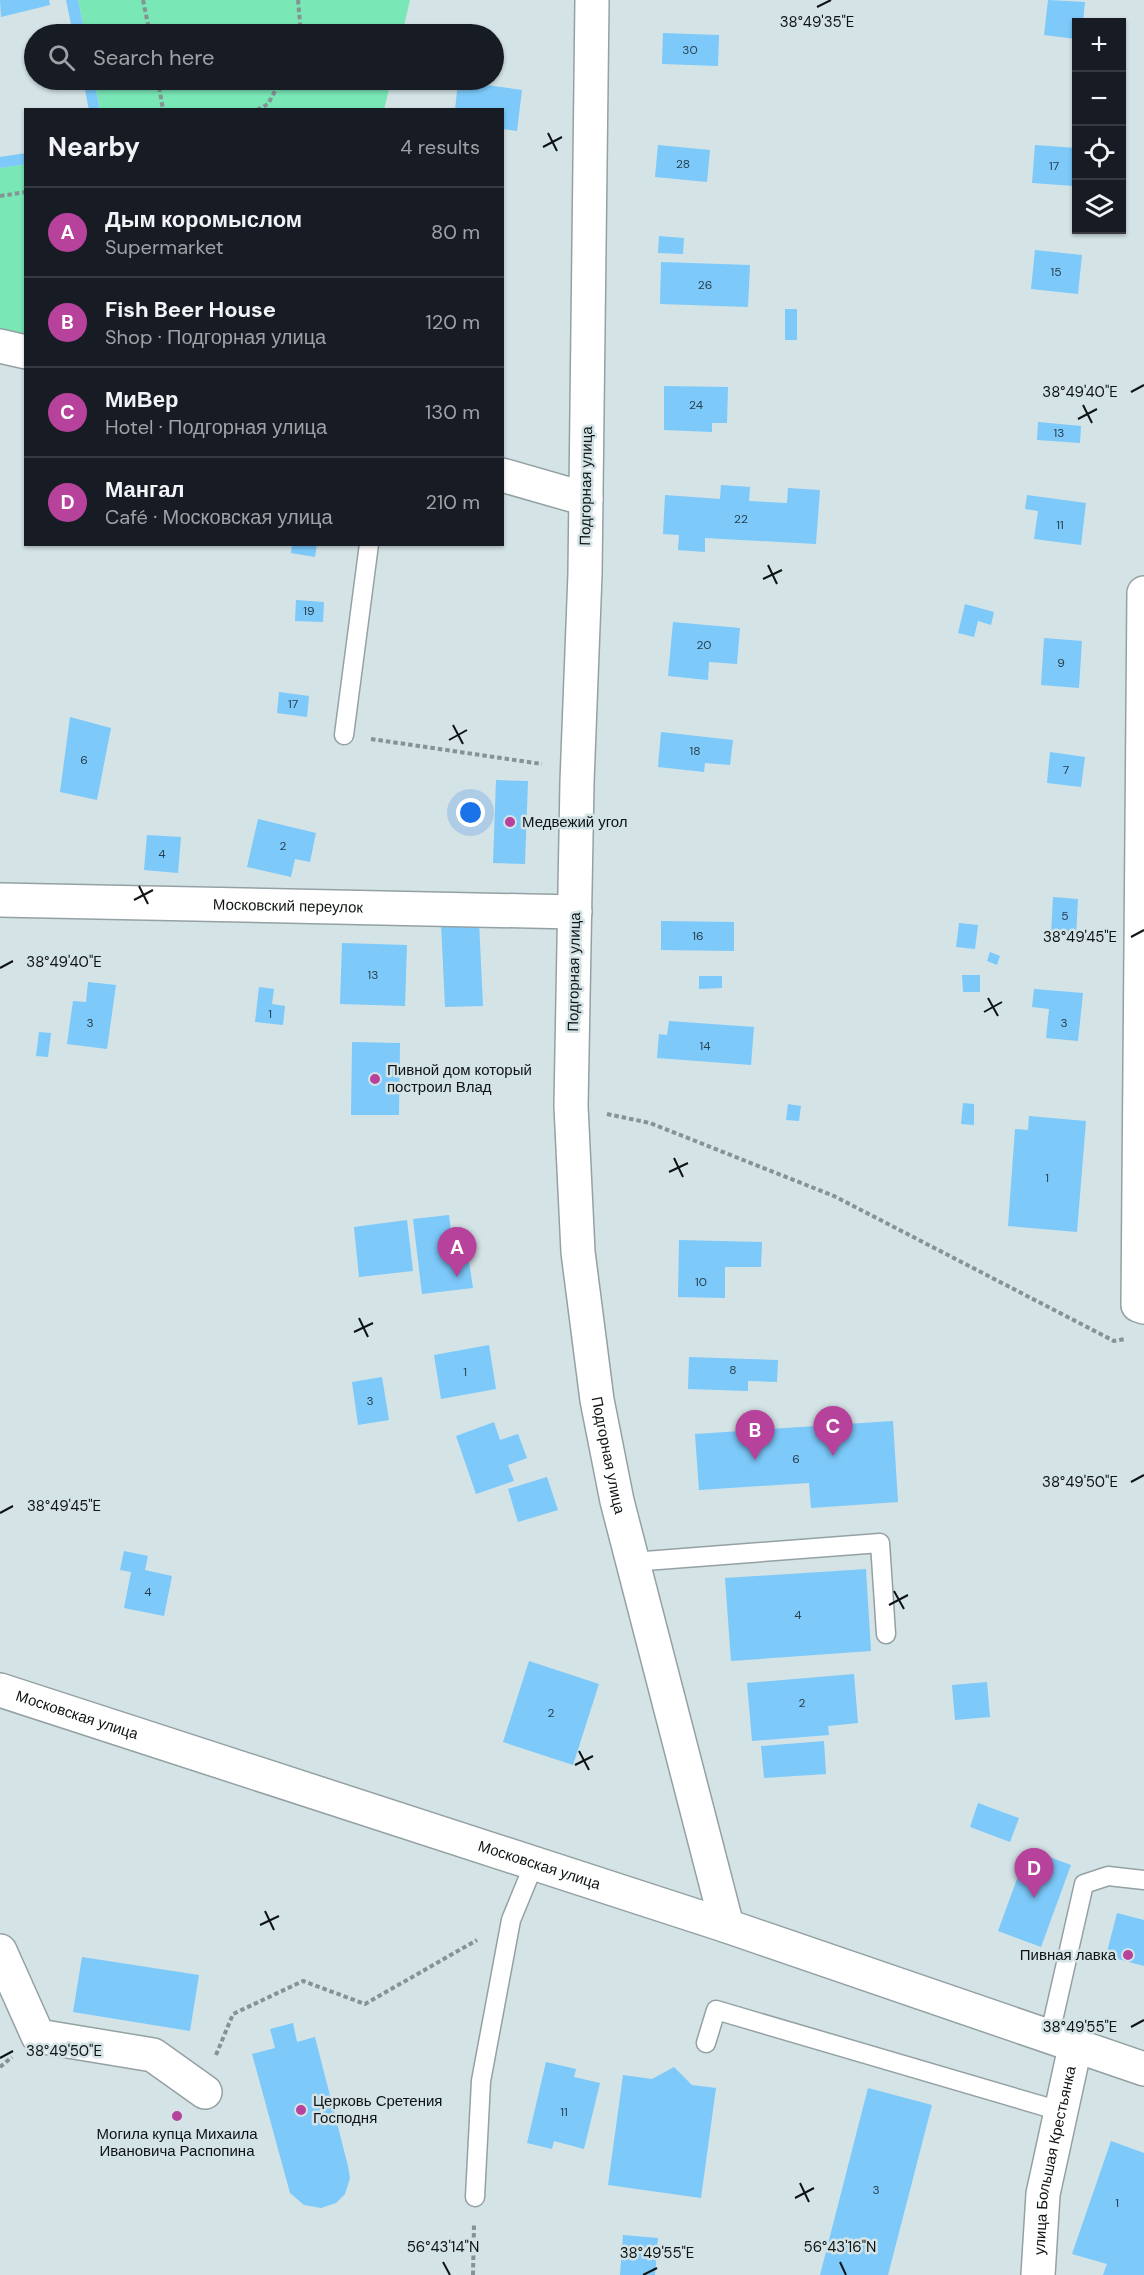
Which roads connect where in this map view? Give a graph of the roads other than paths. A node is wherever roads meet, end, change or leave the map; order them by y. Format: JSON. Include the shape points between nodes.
{"nodes":[{"id":1,"x":592,"y":0,"type":"edge"},
{"id":2,"x":0,"y":346,"type":"edge"},
{"id":3,"x":24,"y":352,"type":"edge"},
{"id":4,"x":504,"y":476,"type":"edge"},
{"id":5,"x":586,"y":499,"type":"junction"},
{"id":6,"x":369,"y":546,"type":"edge"},
{"id":7,"x":1143,"y":603,"type":"edge"},
{"id":8,"x":344,"y":735,"type":"road end"},
{"id":9,"x":0,"y":900,"type":"edge"},
{"id":10,"x":575,"y":912,"type":"junction"},
{"id":11,"x":1139,"y":1316,"type":"edge"},
{"id":12,"x":632,"y":1562,"type":"junction"},
{"id":13,"x":886,"y":1634,"type":"dead end"},
{"id":14,"x":0,"y":1690,"type":"edge"},
{"id":15,"x":534,"y":1864,"type":"junction"},
{"id":16,"x":1144,"y":1880,"type":"edge"},
{"id":17,"x":727,"y":1926,"type":"junction"},
{"id":18,"x":0,"y":1951,"type":"edge"},
{"id":19,"x":1062,"y":2042,"type":"junction"},
{"id":20,"x":706,"y":2043,"type":"dead end"},
{"id":21,"x":1144,"y":2069,"type":"edge"},
{"id":22,"x":205,"y":2092,"type":"road end"},
{"id":23,"x":1060,"y":2111,"type":"junction"},
{"id":24,"x":475,"y":2197,"type":"road end"},
{"id":25,"x":1038,"y":2275,"type":"edge"}],
"edges":[{"from":1,"to":5,"type":"main road","name":"Подгорная улица"},
{"from":2,"to":3,"type":"main road"},
{"from":4,"to":5,"type":"main road"},
{"from":5,"to":10,"type":"main road","name":"Подгорная улица"},
{"from":6,"to":8,"type":"lane"},
{"from":7,"to":11,"type":"main road"},
{"from":9,"to":10,"type":"main road","name":"Московский переулок"},
{"from":10,"to":12,"type":"main road","name":"Подгорная улица","via":[[571,1106],[578,1252],[597,1400]]},
{"from":12,"to":13,"type":"lane","via":[[880,1543]]},
{"from":12,"to":17,"type":"main road","name":"Подгорная улица"},
{"from":14,"to":15,"type":"main road","name":"Московская улица"},
{"from":15,"to":17,"type":"main road","name":"Московская улица"},
{"from":15,"to":24,"type":"lane","via":[[512,1920],[481,2081]]},
{"from":16,"to":19,"type":"lane","via":[[1108,1876],[1084,1884]]},
{"from":17,"to":19,"type":"main road","name":"Московская улица"},
{"from":18,"to":22,"type":"main road","via":[[38,2036],[153,2055]]},
{"from":19,"to":21,"type":"main road","name":"Московская улица"},
{"from":19,"to":23,"type":"main road","name":"улица Большая Крестьянка"},
{"from":20,"to":23,"type":"lane","via":[[716,2010]]},
{"from":23,"to":25,"type":"main road","name":"улица Большая Крестьянка","via":[[1043,2194]]}]}
